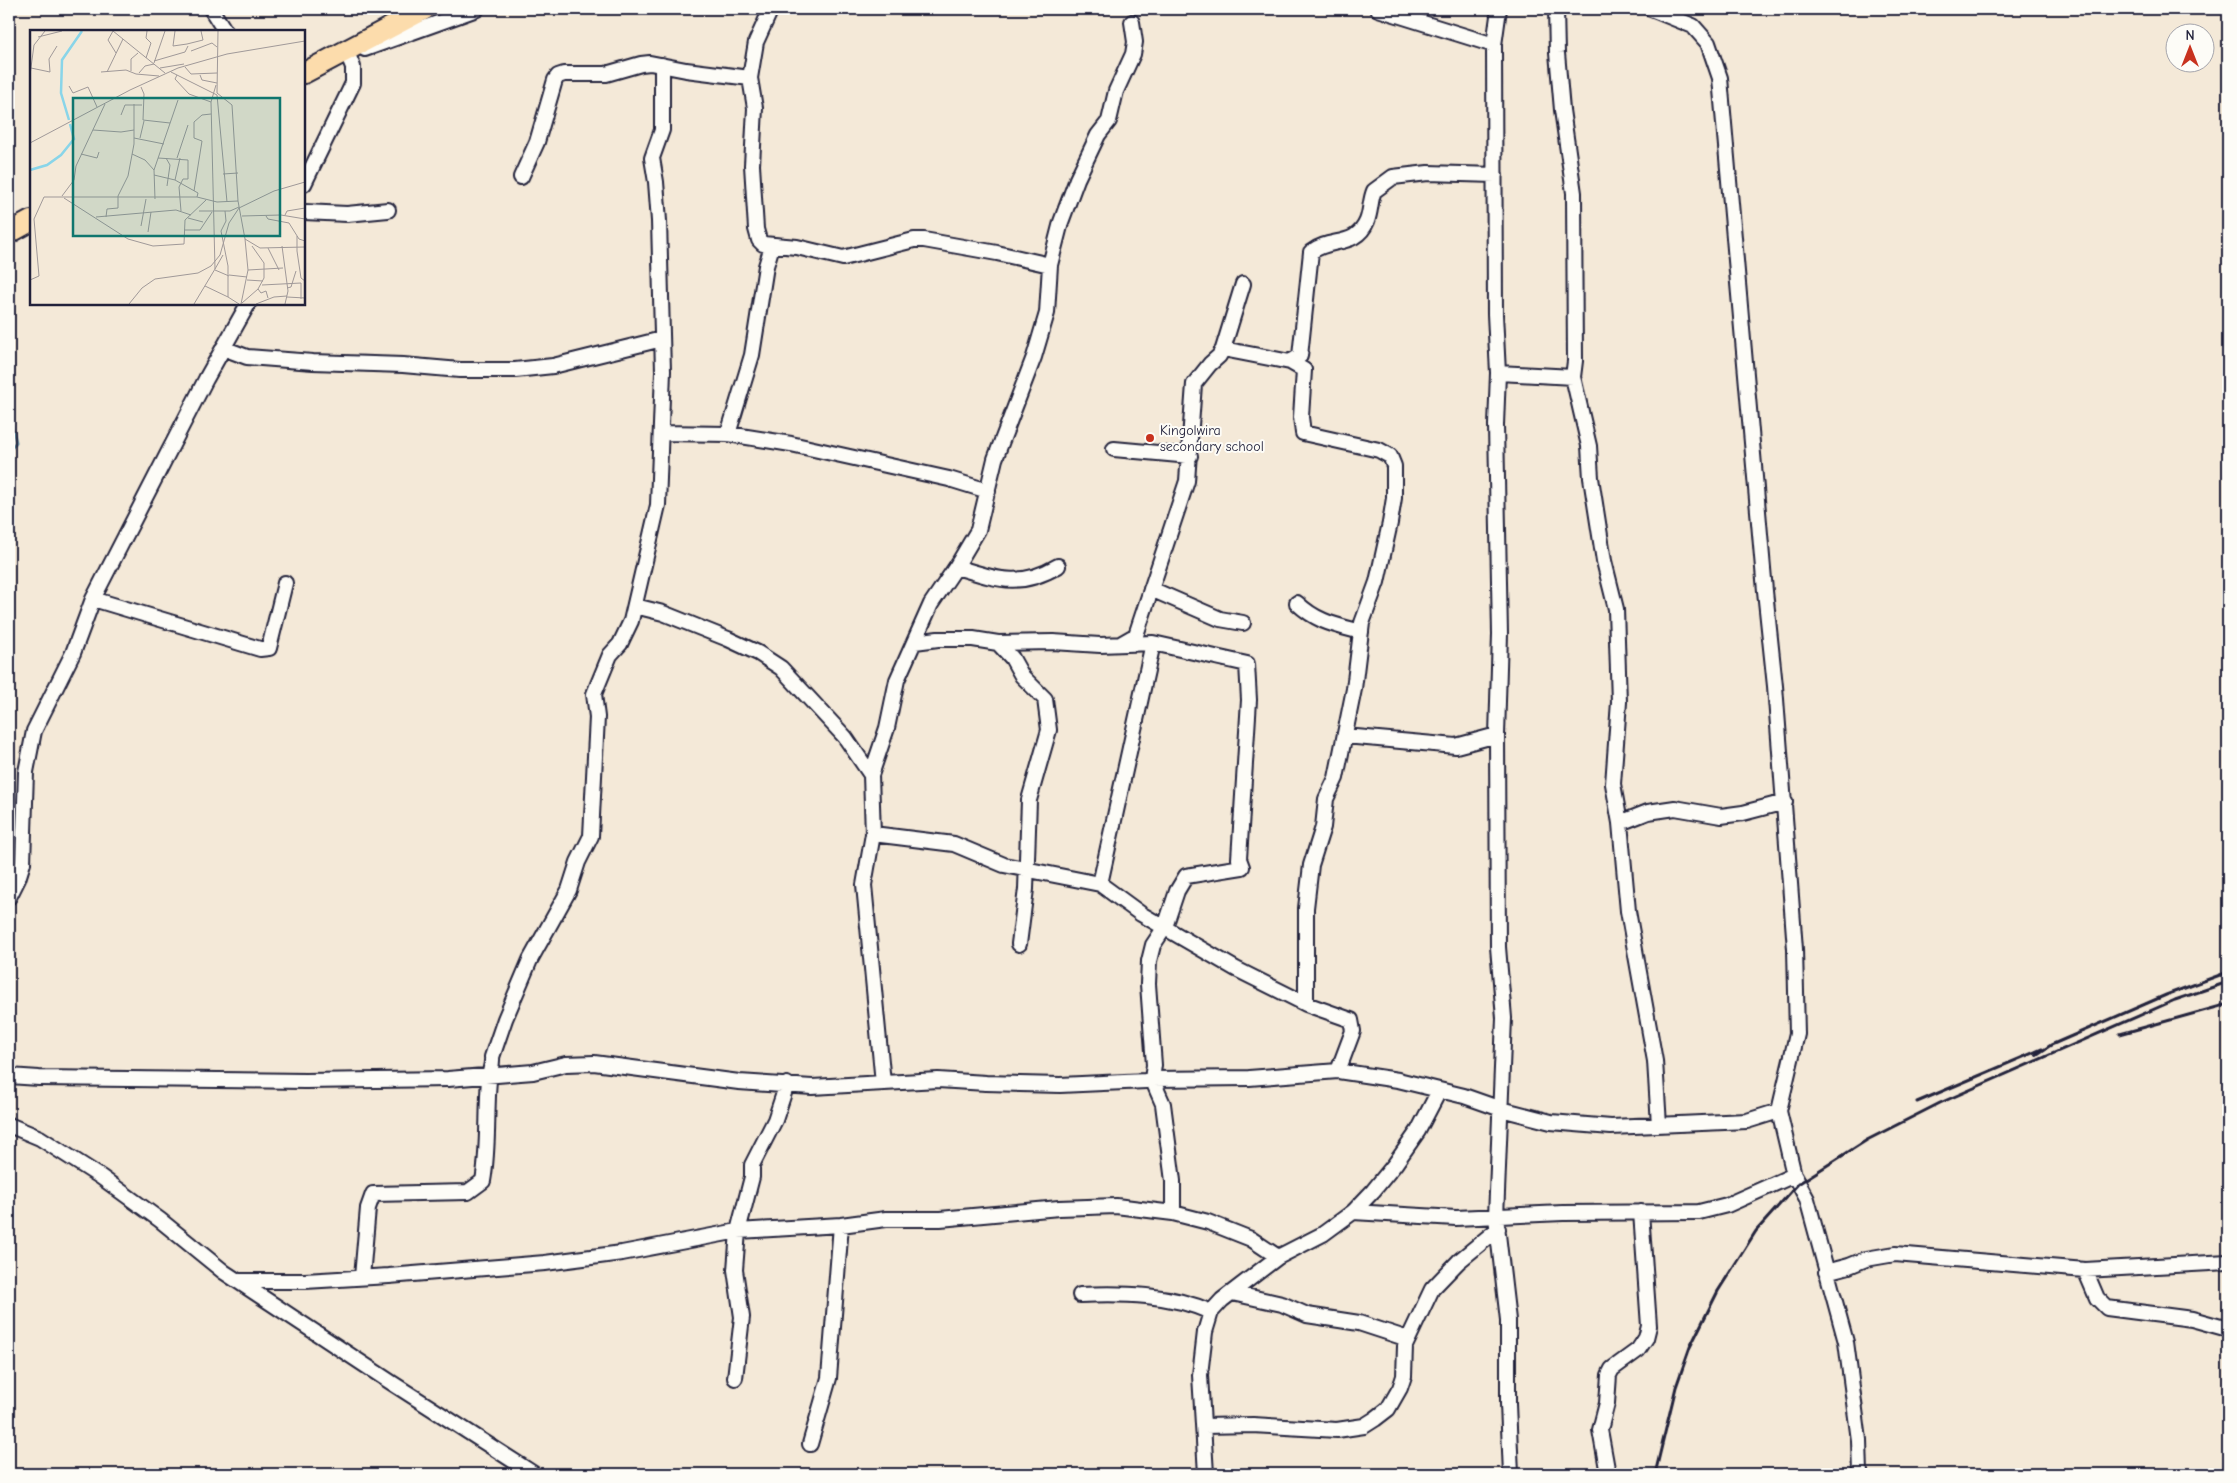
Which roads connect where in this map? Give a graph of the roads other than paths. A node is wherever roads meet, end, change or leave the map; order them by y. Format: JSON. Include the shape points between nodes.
{"nodes":[{"id":1,"x":211,"y":9,"type":"edge"},
{"id":2,"x":425,"y":9,"type":"edge"},
{"id":3,"x":478,"y":9,"type":"edge"},
{"id":4,"x":771,"y":9,"type":"edge"},
{"id":5,"x":1378,"y":9,"type":"edge"},
{"id":6,"x":1498,"y":9,"type":"edge"},
{"id":7,"x":1556,"y":9,"type":"edge"},
{"id":8,"x":1651,"y":9,"type":"edge"},
{"id":9,"x":1132,"y":22,"type":"dead end"},
{"id":10,"x":224,"y":30,"type":"edge"},
{"id":11,"x":1494,"y":45,"type":"junction"},
{"id":12,"x":347,"y":52,"type":"junction"},
{"id":13,"x":662,"y":65,"type":"junction"},
{"id":14,"x":305,"y":73,"type":"edge"},
{"id":15,"x":750,"y":78,"type":"junction"},
{"id":16,"x":1495,"y":175,"type":"junction"},
{"id":17,"x":521,"y":177,"type":"dead end"},
{"id":18,"x":305,"y":182,"type":"edge"},
{"id":19,"x":388,"y":210,"type":"dead end"},
{"id":20,"x":305,"y":212,"type":"edge"},
{"id":21,"x":30,"y":221,"type":"edge"},
{"id":22,"x":9,"y":233,"type":"edge"},
{"id":23,"x":772,"y":246,"type":"junction"},
{"id":24,"x":1050,"y":265,"type":"junction"},
{"id":25,"x":1243,"y":284,"type":"dead end"},
{"id":26,"x":247,"y":305,"type":"edge"},
{"id":27,"x":662,"y":339,"type":"junction"},
{"id":28,"x":223,"y":348,"type":"junction"},
{"id":29,"x":1223,"y":349,"type":"junction"},
{"id":30,"x":1290,"y":362,"type":"junction"},
{"id":31,"x":1498,"y":373,"type":"junction"},
{"id":32,"x":1573,"y":378,"type":"junction"},
{"id":33,"x":661,"y":433,"type":"junction"},
{"id":34,"x":728,"y":434,"type":"junction"},
{"id":35,"x":1114,"y":449,"type":"dead end"},
{"id":36,"x":1190,"y":456,"type":"junction"},
{"id":37,"x":988,"y":491,"type":"junction"},
{"id":38,"x":1058,"y":566,"type":"dead end"},
{"id":39,"x":956,"y":567,"type":"junction"},
{"id":40,"x":285,"y":583,"type":"dead end"},
{"id":41,"x":1151,"y":589,"type":"junction"},
{"id":42,"x":93,"y":599,"type":"junction"},
{"id":43,"x":1297,"y":603,"type":"dead end"},
{"id":44,"x":635,"y":606,"type":"junction"},
{"id":45,"x":1243,"y":622,"type":"dead end"},
{"id":46,"x":1361,"y":632,"type":"junction"},
{"id":47,"x":914,"y":642,"type":"junction"},
{"id":48,"x":998,"y":643,"type":"junction"},
{"id":49,"x":1121,"y":643,"type":"junction"},
{"id":50,"x":1153,"y":643,"type":"junction"},
{"id":51,"x":1497,"y":735,"type":"junction"},
{"id":52,"x":1344,"y":736,"type":"junction"},
{"id":53,"x":871,"y":775,"type":"junction"},
{"id":54,"x":1785,"y":802,"type":"junction"},
{"id":55,"x":1620,"y":823,"type":"junction"},
{"id":56,"x":873,"y":834,"type":"junction"},
{"id":57,"x":1027,"y":869,"type":"junction"},
{"id":58,"x":1100,"y":884,"type":"junction"},
{"id":59,"x":9,"y":897,"type":"edge"},
{"id":60,"x":1165,"y":927,"type":"junction"},
{"id":61,"x":1020,"y":944,"type":"dead end"},
{"id":62,"x":1306,"y":1004,"type":"junction"},
{"id":63,"x":1338,"y":1071,"type":"junction"},
{"id":64,"x":9,"y":1076,"type":"edge"},
{"id":65,"x":489,"y":1077,"type":"junction"},
{"id":66,"x":1152,"y":1079,"type":"junction"},
{"id":67,"x":883,"y":1083,"type":"junction"},
{"id":68,"x":787,"y":1084,"type":"junction"},
{"id":69,"x":1439,"y":1091,"type":"junction"},
{"id":70,"x":1501,"y":1109,"type":"junction"},
{"id":71,"x":1779,"y":1111,"type":"junction"},
{"id":72,"x":9,"y":1125,"type":"edge"},
{"id":73,"x":1659,"y":1125,"type":"junction"},
{"id":74,"x":1794,"y":1175,"type":"junction"},
{"id":75,"x":1353,"y":1212,"type":"junction"},
{"id":76,"x":1642,"y":1212,"type":"junction"},
{"id":77,"x":1173,"y":1213,"type":"junction"},
{"id":78,"x":1497,"y":1223,"type":"junction"},
{"id":79,"x":841,"y":1225,"type":"junction"},
{"id":80,"x":738,"y":1231,"type":"junction"},
{"id":81,"x":1278,"y":1257,"type":"junction"},
{"id":82,"x":2228,"y":1262,"type":"edge"},
{"id":83,"x":2086,"y":1270,"type":"junction"},
{"id":84,"x":1826,"y":1272,"type":"junction"},
{"id":85,"x":362,"y":1277,"type":"junction"},
{"id":86,"x":239,"y":1281,"type":"junction"},
{"id":87,"x":1232,"y":1293,"type":"junction"},
{"id":88,"x":1080,"y":1296,"type":"dead end"},
{"id":89,"x":1211,"y":1312,"type":"junction"},
{"id":90,"x":2228,"y":1329,"type":"edge"},
{"id":91,"x":1408,"y":1339,"type":"junction"},
{"id":92,"x":735,"y":1378,"type":"dead end"},
{"id":93,"x":1204,"y":1426,"type":"junction"},
{"id":94,"x":810,"y":1444,"type":"dead end"},
{"id":95,"x":534,"y":1474,"type":"edge"},
{"id":96,"x":1206,"y":1474,"type":"edge"},
{"id":97,"x":1511,"y":1474,"type":"edge"},
{"id":98,"x":1608,"y":1474,"type":"edge"},
{"id":99,"x":1860,"y":1474,"type":"edge"}],
"edges":[{"from":1,"to":10,"type":"street"},
{"from":2,"to":12,"type":"highway"},
{"from":3,"to":12,"type":"street"},
{"from":4,"to":15,"type":"street","via":[[756,42]]},
{"from":5,"to":11,"type":"street"},
{"from":6,"to":11,"type":"street"},
{"from":7,"to":32,"type":"street","via":[[1562,110],[1574,193]]},
{"from":8,"to":54,"type":"street","via":[[1693,26],[1708,43],[1720,78]]},
{"from":9,"to":24,"type":"street","via":[[1133,54],[1116,91],[1109,121],[1098,135],[1076,179]]},
{"from":11,"to":16,"type":"street"},
{"from":12,"to":14,"type":"highway"},
{"from":12,"to":18,"type":"street","via":[[354,83]]},
{"from":13,"to":15,"type":"street"},
{"from":13,"to":17,"type":"street","via":[[640,64],[606,74],[558,76],[537,142]]},
{"from":13,"to":27,"type":"street","via":[[662,130],[652,158],[659,221]]},
{"from":15,"to":23,"type":"street","via":[[756,108],[752,165],[756,229],[759,240]]},
{"from":16,"to":30,"type":"street","via":[[1393,177],[1374,190],[1368,219],[1359,234],[1317,247],[1311,252],[1300,356]]},
{"from":16,"to":31,"type":"street"},
{"from":19,"to":20,"type":"street","via":[[347,214]]},
{"from":21,"to":22,"type":"highway"},
{"from":23,"to":24,"type":"street","via":[[797,247],[843,258],[924,240]]},
{"from":23,"to":34,"type":"street","via":[[752,355]]},
{"from":24,"to":37,"type":"street","via":[[1047,313],[995,460]]},
{"from":25,"to":29,"type":"street"},
{"from":26,"to":28,"type":"street"},
{"from":27,"to":28,"type":"street","via":[[553,366],[516,370],[460,370],[247,357]]},
{"from":27,"to":33,"type":"street"},
{"from":28,"to":42,"type":"street"},
{"from":29,"to":30,"type":"street"},
{"from":29,"to":36,"type":"street","via":[[1194,384]]},
{"from":30,"to":46,"type":"street","via":[[1304,370],[1303,433],[1379,450],[1390,456],[1394,466],[1390,523],[1377,582]]},
{"from":31,"to":32,"type":"street"},
{"from":31,"to":51,"type":"street","via":[[1500,644]]},
{"from":32,"to":55,"type":"street","via":[[1589,446],[1604,561],[1616,609],[1619,702],[1613,784]]},
{"from":33,"to":34,"type":"street"},
{"from":33,"to":44,"type":"street","via":[[658,505]]},
{"from":34,"to":37,"type":"street","via":[[949,478]]},
{"from":35,"to":36,"type":"street"},
{"from":36,"to":41,"type":"street","via":[[1186,481]]},
{"from":37,"to":39,"type":"street","via":[[978,530]]},
{"from":38,"to":39,"type":"street","via":[[1040,577],[1016,580]]},
{"from":39,"to":47,"type":"street","via":[[931,604]]},
{"from":40,"to":42,"type":"street","via":[[269,648],[260,649]]},
{"from":41,"to":45,"type":"street","via":[[1220,619]]},
{"from":41,"to":49,"type":"street","via":[[1136,635]]},
{"from":42,"to":59,"type":"street","via":[[73,653],[34,731],[26,772],[23,863]]},
{"from":43,"to":46,"type":"street","via":[[1322,621]]},
{"from":44,"to":53,"type":"street","via":[[710,632],[758,653],[781,668],[845,737]]},
{"from":44,"to":65,"type":"street","via":[[631,621],[620,644],[610,655],[594,694],[597,716],[591,836],[569,890],[530,960],[505,1019]]},
{"from":46,"to":52,"type":"street"},
{"from":47,"to":48,"type":"street","via":[[973,639]]},
{"from":47,"to":53,"type":"street","via":[[898,680],[887,728]]},
{"from":48,"to":49,"type":"street"},
{"from":48,"to":57,"type":"street","via":[[1044,699],[1049,723],[1030,800]]},
{"from":49,"to":50,"type":"street"},
{"from":50,"to":58,"type":"street"},
{"from":50,"to":60,"type":"street","via":[[1245,663],[1249,676],[1239,859],[1242,867],[1186,876]]},
{"from":51,"to":52,"type":"street","via":[[1456,746]]},
{"from":51,"to":70,"type":"street","via":[[1498,947],[1504,1018]]},
{"from":52,"to":62,"type":"street","via":[[1336,778],[1326,799],[1323,827],[1311,865],[1306,908]]},
{"from":53,"to":56,"type":"street"},
{"from":54,"to":55,"type":"street","via":[[1721,816],[1675,808],[1648,812]]},
{"from":54,"to":71,"type":"street","via":[[1797,1034]]},
{"from":55,"to":73,"type":"street","via":[[1628,911],[1655,1061]]},
{"from":56,"to":57,"type":"street","via":[[954,844],[1004,865]]},
{"from":56,"to":67,"type":"street","via":[[864,885]]},
{"from":57,"to":58,"type":"street"},
{"from":57,"to":61,"type":"street"},
{"from":58,"to":60,"type":"street"},
{"from":60,"to":62,"type":"street","via":[[1236,969]]},
{"from":60,"to":66,"type":"street","via":[[1153,945],[1149,961]]},
{"from":62,"to":63,"type":"street","via":[[1351,1020],[1353,1031]]},
{"from":63,"to":66,"type":"street","via":[[1250,1078]]},
{"from":63,"to":69,"type":"street","via":[[1398,1080]]},
{"from":64,"to":65,"type":"street","via":[[305,1081]]},
{"from":65,"to":68,"type":"street","via":[[566,1064],[594,1063],[739,1082]]},
{"from":65,"to":85,"type":"street","via":[[487,1160],[483,1180],[468,1192],[372,1194]]},
{"from":66,"to":67,"type":"street","via":[[1146,1082],[1060,1085],[938,1080]]},
{"from":66,"to":77,"type":"street","via":[[1163,1104],[1173,1182]]},
{"from":67,"to":68,"type":"street","via":[[812,1087]]},
{"from":68,"to":80,"type":"street","via":[[776,1120],[752,1165]]},
{"from":69,"to":70,"type":"street"},
{"from":69,"to":75,"type":"street","via":[[1418,1131],[1395,1164]]},
{"from":70,"to":73,"type":"street","via":[[1551,1122],[1611,1127]]},
{"from":70,"to":78,"type":"street"},
{"from":71,"to":73,"type":"street","via":[[1747,1121]]},
{"from":71,"to":74,"type":"street"},
{"from":72,"to":86,"type":"street","via":[[40,1138],[101,1177]]},
{"from":74,"to":76,"type":"street","via":[[1727,1206],[1698,1212]]},
{"from":74,"to":84,"type":"street","via":[[1807,1198]]},
{"from":75,"to":78,"type":"street"},
{"from":75,"to":81,"type":"street","via":[[1323,1234]]},
{"from":76,"to":78,"type":"street"},
{"from":76,"to":98,"type":"street","via":[[1648,1326],[1646,1338],[1638,1350],[1608,1375],[1607,1403],[1600,1430]]},
{"from":77,"to":79,"type":"street","via":[[1116,1206],[1060,1208]]},
{"from":77,"to":81,"type":"street","via":[[1208,1222],[1251,1239]]},
{"from":78,"to":91,"type":"street","via":[[1440,1278]]},
{"from":78,"to":97,"type":"street","via":[[1508,1320]]},
{"from":79,"to":80,"type":"street"},
{"from":79,"to":94,"type":"street","via":[[829,1378]]},
{"from":80,"to":85,"type":"street","via":[[622,1253],[545,1263]]},
{"from":80,"to":92,"type":"street","via":[[735,1270],[742,1317]]},
{"from":81,"to":87,"type":"street"},
{"from":82,"to":83,"type":"street"},
{"from":83,"to":84,"type":"street","via":[[1895,1254]]},
{"from":83,"to":90,"type":"street","via":[[2097,1298],[2107,1308],[2192,1319]]},
{"from":84,"to":99,"type":"street","via":[[1846,1342],[1859,1440]]},
{"from":85,"to":86,"type":"street"},
{"from":86,"to":95,"type":"street"},
{"from":87,"to":89,"type":"street"},
{"from":87,"to":91,"type":"street","via":[[1282,1304],[1306,1315],[1359,1323]]},
{"from":88,"to":89,"type":"street","via":[[1140,1295]]},
{"from":89,"to":93,"type":"street","via":[[1200,1375]]},
{"from":91,"to":93,"type":"street","via":[[1400,1388],[1388,1409],[1364,1426],[1337,1430]]},
{"from":93,"to":96,"type":"street"}]}
